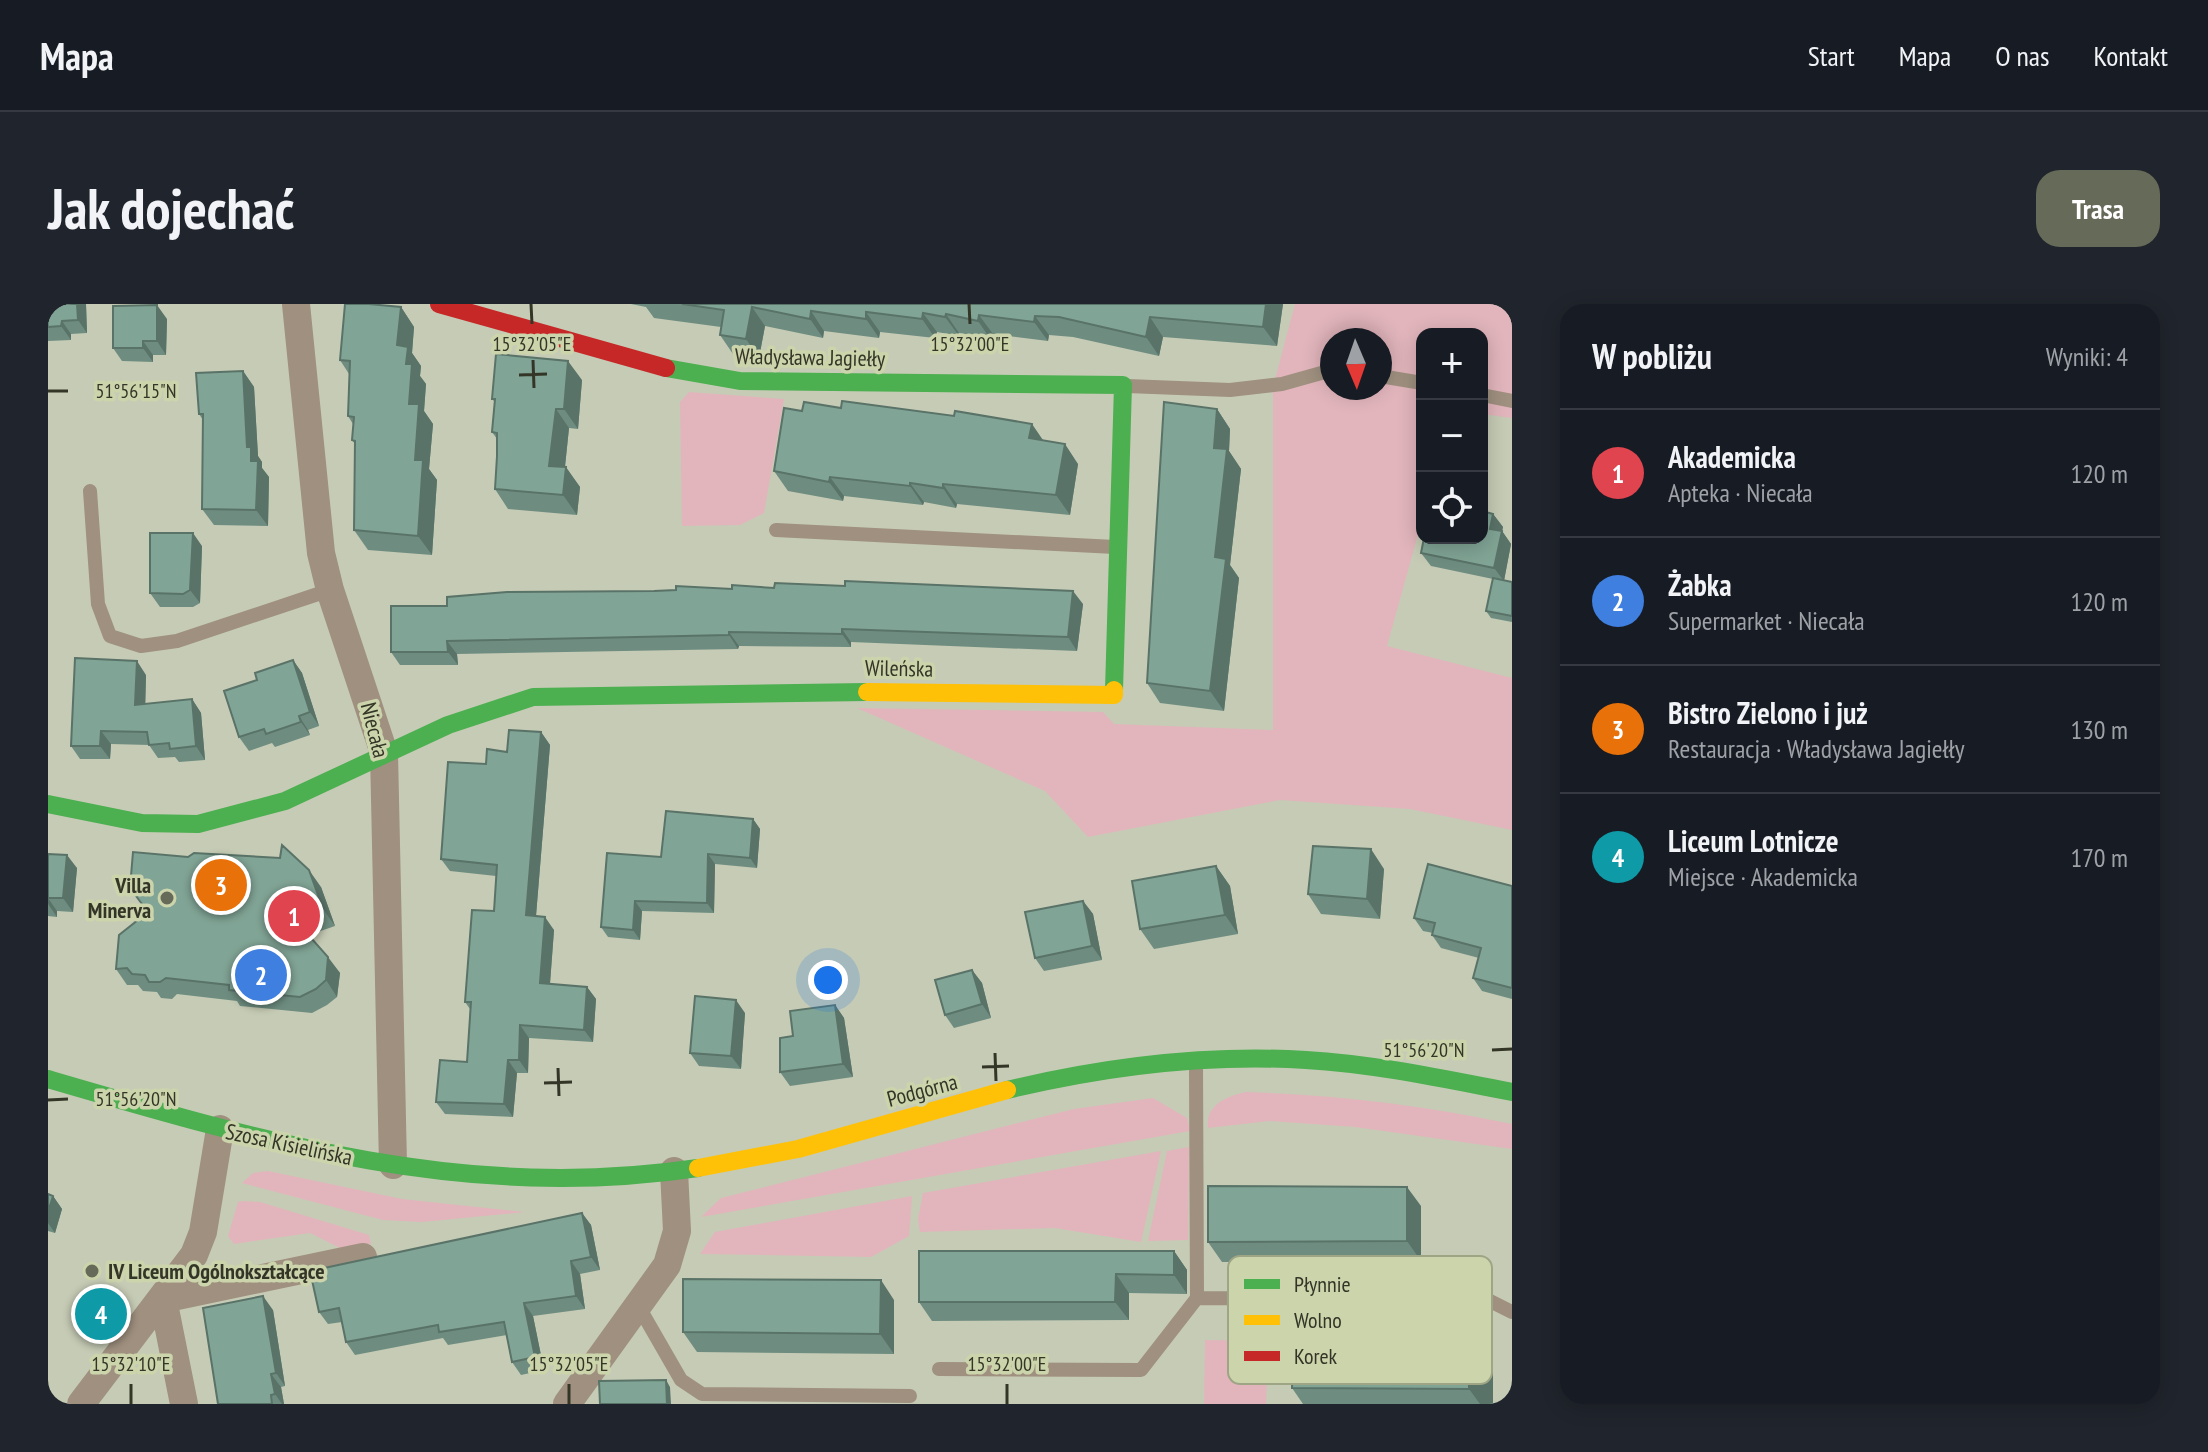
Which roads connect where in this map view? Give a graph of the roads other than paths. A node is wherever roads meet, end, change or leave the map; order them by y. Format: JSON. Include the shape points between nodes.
{"nodes":[{"id":1,"x":296,"y":304,"type":"edge"},
{"id":2,"x":439,"y":304,"type":"edge"},
{"id":3,"x":1320,"y":373,"type":"edge"},
{"id":4,"x":1392,"y":378,"type":"edge"},
{"id":5,"x":1416,"y":382,"type":"edge"},
{"id":6,"x":1123,"y":385,"type":"junction"},
{"id":7,"x":1488,"y":396,"type":"edge"},
{"id":8,"x":1512,"y":401,"type":"edge"},
{"id":9,"x":90,"y":491,"type":"dead end"},
{"id":10,"x":776,"y":530,"type":"dead end"},
{"id":11,"x":1119,"y":547,"type":"junction"},
{"id":12,"x":330,"y":590,"type":"junction"},
{"id":13,"x":384,"y":753,"type":"junction"},
{"id":14,"x":48,"y":804,"type":"edge"},
{"id":15,"x":1196,"y":1063,"type":"junction"},
{"id":16,"x":48,"y":1079,"type":"edge"},
{"id":17,"x":1512,"y":1092,"type":"edge"},
{"id":18,"x":220,"y":1129,"type":"junction"},
{"id":19,"x":393,"y":1165,"type":"junction"},
{"id":20,"x":674,"y":1171,"type":"junction"},
{"id":21,"x":363,"y":1257,"type":"edge"},
{"id":22,"x":1197,"y":1298,"type":"junction"},
{"id":23,"x":1228,"y":1298,"type":"edge"},
{"id":24,"x":163,"y":1299,"type":"junction"},
{"id":25,"x":1492,"y":1302,"type":"edge"},
{"id":26,"x":639,"y":1307,"type":"junction"},
{"id":27,"x":1512,"y":1312,"type":"edge"},
{"id":28,"x":939,"y":1369,"type":"dead end"},
{"id":29,"x":910,"y":1396,"type":"dead end"},
{"id":30,"x":81,"y":1404,"type":"edge"},
{"id":31,"x":184,"y":1404,"type":"edge"},
{"id":32,"x":567,"y":1404,"type":"edge"}],
"edges":[{"from":1,"to":12,"type":"street","name":"Niecała","via":[[321,553]]},
{"from":2,"to":6,"type":"street","name":"Władysława Jagiełły","via":[[633,362],[740,381]]},
{"from":3,"to":6,"type":"lane","name":"Władysława Jagiełły","via":[[1230,390]]},
{"from":4,"to":5,"type":"lane"},
{"from":6,"to":11,"type":"street","name":"Wileńska"},
{"from":7,"to":8,"type":"lane"},
{"from":9,"to":12,"type":"lane","via":[[98,604],[110,636],[141,646],[177,641]]},
{"from":10,"to":11,"type":"lane"},
{"from":11,"to":13,"type":"street","name":"Wileńska","via":[[1114,695],[829,691],[533,697]]},
{"from":12,"to":13,"type":"street","name":"Niecała"},
{"from":13,"to":14,"type":"street","via":[[312,790],[243,815],[196,824],[91,815]]},
{"from":13,"to":19,"type":"street","name":"Niecała"},
{"from":15,"to":17,"type":"street","name":"Podgórna","via":[[1276,1059],[1356,1066]]},
{"from":15,"to":20,"type":"street","name":"Podgórna","via":[[1057,1080],[800,1148]]},
{"from":15,"to":22,"type":"lane"},
{"from":16,"to":18,"type":"street","name":"Szosa Kisielińska"},
{"from":18,"to":19,"type":"street","name":"Szosa Kisielińska"},
{"from":18,"to":24,"type":"street","via":[[203,1232],[194,1255]]},
{"from":19,"to":20,"type":"street","name":"Podgórna","via":[[554,1180]]},
{"from":20,"to":26,"type":"street","via":[[677,1231],[667,1265]]},
{"from":21,"to":24,"type":"street"},
{"from":22,"to":23,"type":"lane"},
{"from":22,"to":28,"type":"lane","via":[[1141,1370]]},
{"from":24,"to":30,"type":"street"},
{"from":24,"to":31,"type":"street"},
{"from":25,"to":27,"type":"lane"},
{"from":26,"to":29,"type":"lane","via":[[681,1380],[702,1394]]},
{"from":26,"to":32,"type":"street"}]}
